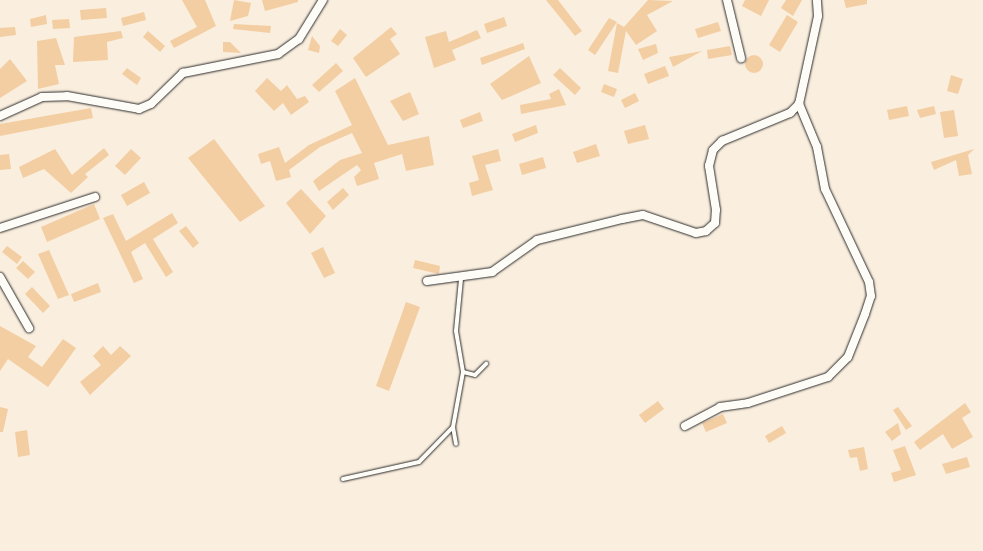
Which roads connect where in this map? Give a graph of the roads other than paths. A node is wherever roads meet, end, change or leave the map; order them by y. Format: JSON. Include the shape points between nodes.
{"nodes":[{"id":1,"x":323,"y":0,"type":"edge"},
{"id":2,"x":728,"y":0,"type":"edge"},
{"id":3,"x":817,"y":0,"type":"edge"},
{"id":4,"x":741,"y":58,"type":"dead end"},
{"id":5,"x":799,"y":104,"type":"junction"},
{"id":6,"x":0,"y":116,"type":"edge"},
{"id":7,"x":95,"y":197,"type":"dead end"},
{"id":8,"x":0,"y":228,"type":"edge"},
{"id":9,"x":0,"y":277,"type":"edge"},
{"id":10,"x":461,"y":279,"type":"junction"},
{"id":11,"x":427,"y":281,"type":"dead end"},
{"id":12,"x":29,"y":328,"type":"dead end"},
{"id":13,"x":486,"y":364,"type":"dead end"},
{"id":14,"x":463,"y":372,"type":"junction"},
{"id":15,"x":685,"y":426,"type":"dead end"},
{"id":16,"x":452,"y":427,"type":"junction"},
{"id":17,"x":456,"y":444,"type":"dead end"},
{"id":18,"x":343,"y":479,"type":"dead end"}],
"edges":[{"from":1,"to":6,"type":"street","via":[[299,39],[278,54],[183,73],[151,104],[139,109],[67,96],[42,97]]},
{"from":2,"to":4,"type":"street"},
{"from":3,"to":5,"type":"street","via":[[818,16]]},
{"from":5,"to":10,"type":"street","via":[[790,113],[722,141],[713,150],[709,166],[715,223],[706,231],[696,233],[643,215],[622,219],[537,240],[492,272]]},
{"from":5,"to":15,"type":"street","via":[[817,147],[825,189],[869,282],[871,296],[863,321],[848,357],[828,377],[748,403],[720,407]]},
{"from":7,"to":8,"type":"street"},
{"from":9,"to":12,"type":"street"},
{"from":10,"to":11,"type":"street"},
{"from":10,"to":14,"type":"lane","via":[[456,331]]},
{"from":13,"to":14,"type":"lane","via":[[475,374]]},
{"from":14,"to":16,"type":"lane"},
{"from":16,"to":17,"type":"lane"},
{"from":16,"to":18,"type":"lane","via":[[419,462]]}]}
